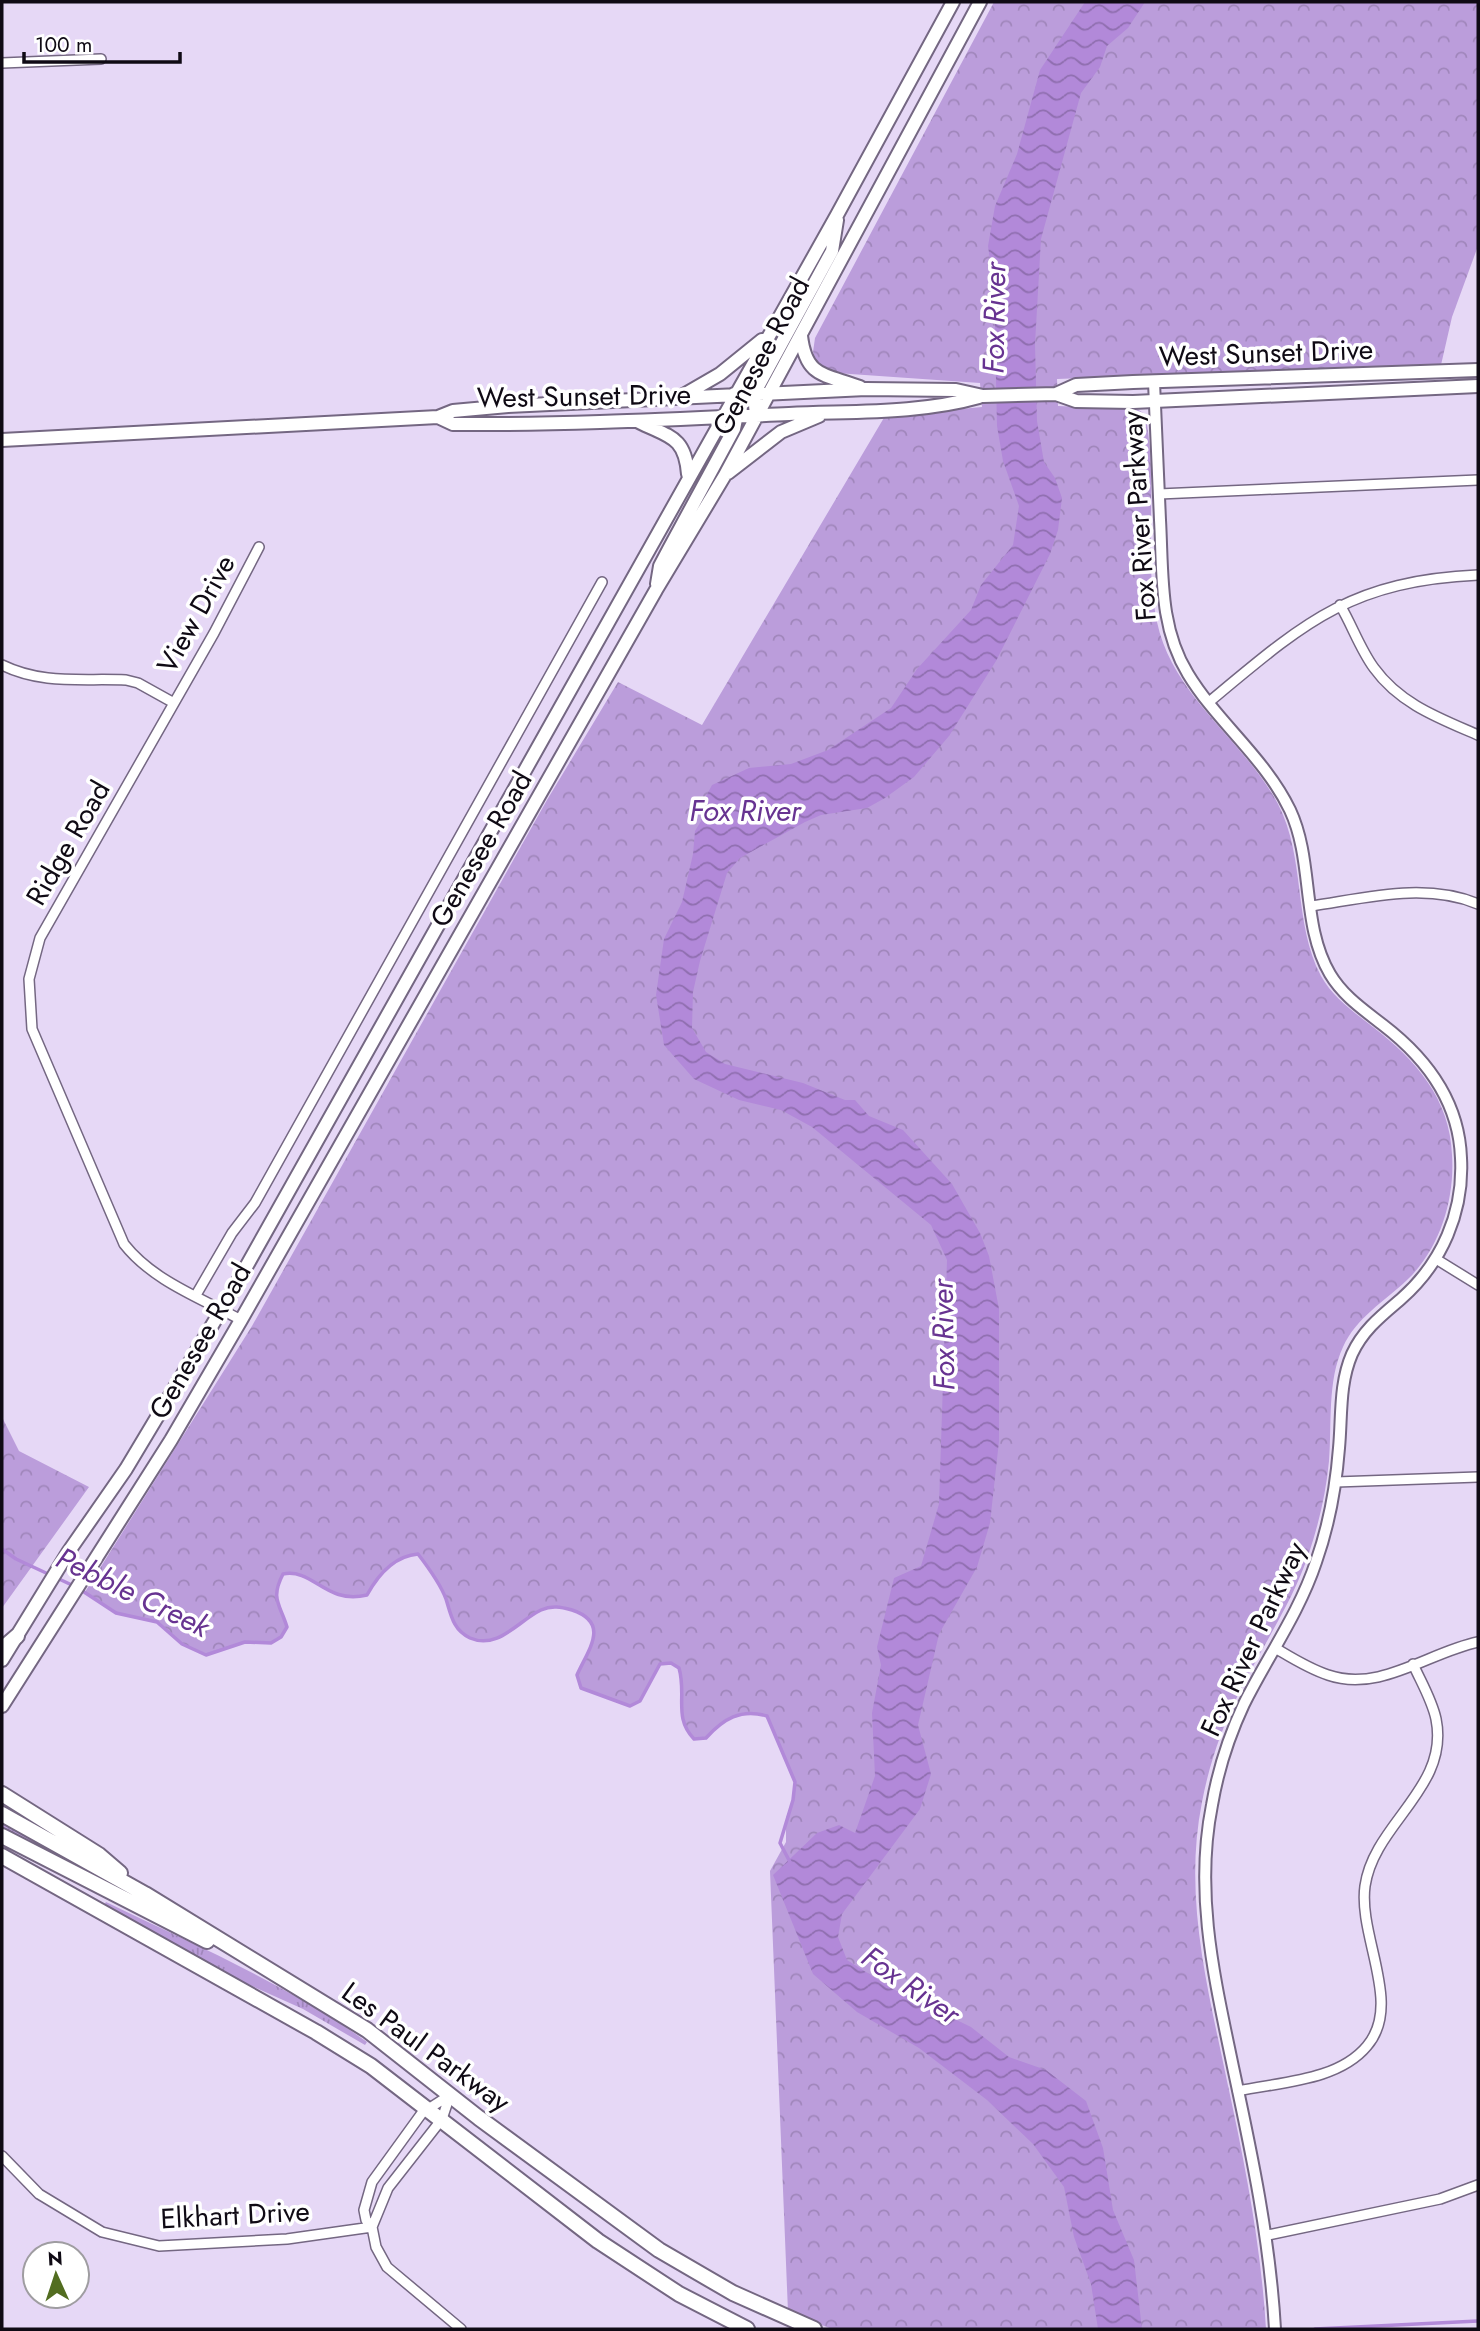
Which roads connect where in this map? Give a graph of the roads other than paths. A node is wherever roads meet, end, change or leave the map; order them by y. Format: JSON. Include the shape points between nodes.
{"nodes":[{"id":1,"x":953,"y":2,"type":"edge"},
{"id":2,"x":980,"y":2,"type":"edge"},
{"id":3,"x":101,"y":59,"type":"dead end"},
{"id":4,"x":2,"y":63,"type":"edge"},
{"id":5,"x":837,"y":215,"type":"junction"},
{"id":6,"x":768,"y":335,"type":"junction"},
{"id":7,"x":800,"y":335,"type":"junction"},
{"id":8,"x":1478,"y":370,"type":"edge"},
{"id":9,"x":1154,"y":382,"type":"junction"},
{"id":10,"x":1478,"y":386,"type":"edge"},
{"id":11,"x":866,"y":389,"type":"junction"},
{"id":12,"x":761,"y":393,"type":"junction"},
{"id":13,"x":734,"y":394,"type":"junction"},
{"id":14,"x":1056,"y":394,"type":"junction"},
{"id":15,"x":983,"y":396,"type":"junction"},
{"id":16,"x":680,"y":397,"type":"junction"},
{"id":17,"x":1155,"y":402,"type":"junction"},
{"id":18,"x":829,"y":412,"type":"junction"},
{"id":19,"x":756,"y":416,"type":"junction"},
{"id":20,"x":721,"y":417,"type":"junction"},
{"id":21,"x":737,"y":417,"type":"junction"},
{"id":22,"x":438,"y":418,"type":"junction"},
{"id":23,"x":639,"y":422,"type":"junction"},
{"id":24,"x":2,"y":440,"type":"edge"},
{"id":25,"x":725,"y":475,"type":"junction"},
{"id":26,"x":688,"y":476,"type":"junction"},
{"id":27,"x":1478,"y":480,"type":"edge"},
{"id":28,"x":1159,"y":494,"type":"junction"},
{"id":29,"x":259,"y":547,"type":"dead end"},
{"id":30,"x":1478,"y":575,"type":"edge"},
{"id":31,"x":602,"y":582,"type":"dead end"},
{"id":32,"x":656,"y":590,"type":"junction"},
{"id":33,"x":1340,"y":605,"type":"junction"},
{"id":34,"x":2,"y":665,"type":"edge"},
{"id":35,"x":1209,"y":702,"type":"junction"},
{"id":36,"x":174,"y":703,"type":"junction"},
{"id":37,"x":1478,"y":735,"type":"edge"},
{"id":38,"x":1478,"y":904,"type":"edge"},
{"id":39,"x":1312,"y":906,"type":"junction"},
{"id":40,"x":1436,"y":1259,"type":"junction"},
{"id":41,"x":1478,"y":1285,"type":"edge"},
{"id":42,"x":196,"y":1295,"type":"junction"},
{"id":43,"x":221,"y":1309,"type":"junction"},
{"id":44,"x":241,"y":1320,"type":"junction"},
{"id":45,"x":1478,"y":1477,"type":"edge"},
{"id":46,"x":1336,"y":1482,"type":"junction"},
{"id":47,"x":17,"y":1636,"type":"junction"},
{"id":48,"x":1478,"y":1642,"type":"edge"},
{"id":49,"x":1275,"y":1648,"type":"junction"},
{"id":50,"x":2,"y":1649,"type":"edge"},
{"id":51,"x":2,"y":1660,"type":"edge"},
{"id":52,"x":1413,"y":1664,"type":"junction"},
{"id":53,"x":2,"y":1706,"type":"edge"},
{"id":54,"x":2,"y":1794,"type":"edge"},
{"id":55,"x":2,"y":1814,"type":"edge"},
{"id":56,"x":2,"y":1836,"type":"edge"},
{"id":57,"x":2,"y":1856,"type":"edge"},
{"id":58,"x":2,"y":1864,"type":"edge"},
{"id":59,"x":48,"y":1882,"type":"junction"},
{"id":60,"x":145,"y":1894,"type":"junction"},
{"id":61,"x":286,"y":1980,"type":"junction"},
{"id":62,"x":1238,"y":2091,"type":"junction"},
{"id":63,"x":450,"y":2095,"type":"junction"},
{"id":64,"x":428,"y":2107,"type":"junction"},
{"id":65,"x":442,"y":2119,"type":"junction"},
{"id":66,"x":2,"y":2156,"type":"edge"},
{"id":67,"x":5,"y":2169,"type":"edge"},
{"id":68,"x":1478,"y":2185,"type":"edge"},
{"id":69,"x":372,"y":2227,"type":"junction"},
{"id":70,"x":1268,"y":2235,"type":"junction"},
{"id":71,"x":461,"y":2329,"type":"edge"},
{"id":72,"x":747,"y":2329,"type":"edge"},
{"id":73,"x":814,"y":2329,"type":"edge"},
{"id":74,"x":1275,"y":2329,"type":"edge"}],
"edges":[{"from":1,"to":5,"type":"main road","name":"Genesee Road"},
{"from":2,"to":7,"type":"main road","name":"Genesee Road"},
{"from":3,"to":4,"type":"street"},
{"from":5,"to":6,"type":"main road","name":"Genesee Road"},
{"from":5,"to":12,"type":"main road","via":[[832,251]]},
{"from":6,"to":13,"type":"main road","name":"Genesee Road"},
{"from":6,"to":16,"type":"main road","via":[[720,374]]},
{"from":7,"to":11,"type":"main road","via":[[811,368]]},
{"from":7,"to":12,"type":"main road","name":"Genesee Road"},
{"from":8,"to":9,"type":"main road","name":"West Sunset Drive"},
{"from":9,"to":14,"type":"main road","name":"West Sunset Drive","via":[[1076,386]]},
{"from":9,"to":17,"type":"street","name":"Fox River Parkway"},
{"from":10,"to":17,"type":"main road","name":"West Sunset Drive"},
{"from":11,"to":12,"type":"main road","name":"West Sunset Drive"},
{"from":11,"to":15,"type":"main road","name":"West Sunset Drive","via":[[956,390]]},
{"from":12,"to":13,"type":"main road","name":"West Sunset Drive"},
{"from":12,"to":19,"type":"main road","name":"Genesee Road"},
{"from":13,"to":16,"type":"main road","name":"West Sunset Drive"},
{"from":13,"to":20,"type":"main road","name":"Genesee Road"},
{"from":13,"to":21,"type":"main road"},
{"from":14,"to":15,"type":"main road","name":"West Sunset Drive"},
{"from":14,"to":17,"type":"main road","name":"West Sunset Drive","via":[[1076,401]]},
{"from":15,"to":18,"type":"main road","name":"West Sunset Drive","via":[[956,403]]},
{"from":16,"to":22,"type":"main road","name":"West Sunset Drive","via":[[508,406],[453,411]]},
{"from":17,"to":28,"type":"street","name":"Fox River Parkway"},
{"from":18,"to":19,"type":"main road","name":"West Sunset Drive"},
{"from":18,"to":25,"type":"main road","via":[[781,432]]},
{"from":19,"to":21,"type":"main road","name":"West Sunset Drive"},
{"from":19,"to":25,"type":"main road","name":"Genesee Road"},
{"from":20,"to":21,"type":"main road","name":"West Sunset Drive"},
{"from":20,"to":23,"type":"main road","name":"West Sunset Drive"},
{"from":20,"to":26,"type":"main road","name":"Genesee Road"},
{"from":21,"to":32,"type":"main road","via":[[729,441],[660,566]]},
{"from":22,"to":23,"type":"main road","name":"West Sunset Drive","via":[[453,424]]},
{"from":22,"to":24,"type":"main road","name":"West Sunset Drive"},
{"from":23,"to":26,"type":"main road","via":[[680,442]]},
{"from":25,"to":32,"type":"main road","name":"Genesee Road"},
{"from":26,"to":43,"type":"main road","name":"Genesee Road"},
{"from":27,"to":28,"type":"street"},
{"from":28,"to":35,"type":"street","name":"Fox River Parkway","via":[[1167,623],[1181,662]]},
{"from":29,"to":36,"type":"street","name":"View Drive"},
{"from":30,"to":33,"type":"street","via":[[1392,585]]},
{"from":31,"to":42,"type":"street","name":"Genesee Road","via":[[255,1203]]},
{"from":32,"to":44,"type":"main road","name":"Genesee Road"},
{"from":33,"to":35,"type":"street","via":[[1300,628]]},
{"from":33,"to":37,"type":"street","via":[[1370,660],[1396,692],[1418,708]]},
{"from":34,"to":36,"type":"street","via":[[23,676],[47,680],[126,680]]},
{"from":35,"to":39,"type":"street","name":"Fox River Parkway","via":[[1276,785],[1290,811],[1305,859]]},
{"from":36,"to":42,"type":"street","name":"Ridge Road","via":[[40,938],[28,996],[38,1049],[124,1244],[138,1262]]},
{"from":38,"to":39,"type":"street","via":[[1416,892]]},
{"from":39,"to":40,"type":"street","name":"Fox River Parkway","via":[[1322,957],[1338,986],[1418,1054],[1440,1086],[1454,1119],[1461,1185],[1453,1223]]},
{"from":40,"to":41,"type":"street"},
{"from":40,"to":46,"type":"street","name":"Fox River Parkway","via":[[1415,1285],[1371,1324],[1350,1358],[1342,1388]]},
{"from":42,"to":43,"type":"street","name":"Ridge Road"},
{"from":43,"to":44,"type":"street","name":"Ridge Road"},
{"from":43,"to":47,"type":"main road","name":"Genesee Road","via":[[126,1469]]},
{"from":44,"to":53,"type":"main road","name":"Genesee Road","via":[[171,1440]]},
{"from":45,"to":46,"type":"street"},
{"from":46,"to":49,"type":"street","name":"Fox River Parkway","via":[[1316,1562]]},
{"from":47,"to":50,"type":"main road"},
{"from":47,"to":51,"type":"main road","name":"Genesee Road"},
{"from":48,"to":52,"type":"street"},
{"from":49,"to":52,"type":"street","via":[[1313,1670],[1345,1679],[1378,1677]]},
{"from":49,"to":62,"type":"street","name":"Fox River Parkway","via":[[1231,1735],[1211,1806],[1205,1848],[1205,1922]]},
{"from":52,"to":62,"type":"street","via":[[1434,1713],[1437,1752],[1423,1786],[1374,1856],[1366,1884],[1365,1924],[1381,1992],[1381,2013],[1373,2038],[1355,2058],[1330,2072]]},
{"from":54,"to":60,"type":"main road","via":[[99,1855]]},
{"from":55,"to":60,"type":"main road","name":"Les Paul Parkway"},
{"from":56,"to":61,"type":"main road"},
{"from":57,"to":59,"type":"main road","name":"Les Paul Parkway"},
{"from":58,"to":59,"type":"main road"},
{"from":59,"to":64,"type":"main road","name":"Les Paul Parkway","via":[[316,2032]]},
{"from":60,"to":61,"type":"main road","name":"Les Paul Parkway"},
{"from":61,"to":63,"type":"main road","name":"Les Paul Parkway","via":[[367,2030]]},
{"from":62,"to":70,"type":"street","name":"Fox River Parkway"},
{"from":63,"to":64,"type":"street"},
{"from":63,"to":65,"type":"street"},
{"from":63,"to":73,"type":"main road","name":"Les Paul Parkway","via":[[659,2250],[733,2293]]},
{"from":64,"to":65,"type":"main road","name":"Les Paul Parkway"},
{"from":64,"to":69,"type":"street","via":[[370,2187],[364,2213]]},
{"from":65,"to":69,"type":"street","via":[[388,2188]]},
{"from":65,"to":72,"type":"main road","name":"Les Paul Parkway","via":[[626,2260]]},
{"from":66,"to":67,"type":"street","name":"Elkhart Drive"},
{"from":67,"to":69,"type":"street","name":"Elkhart Drive","via":[[102,2232],[159,2246],[287,2239]]},
{"from":68,"to":70,"type":"street","via":[[1440,2199]]},
{"from":69,"to":71,"type":"street","via":[[376,2247],[390,2270]]},
{"from":70,"to":74,"type":"street","name":"Fox River Parkway"}]}
